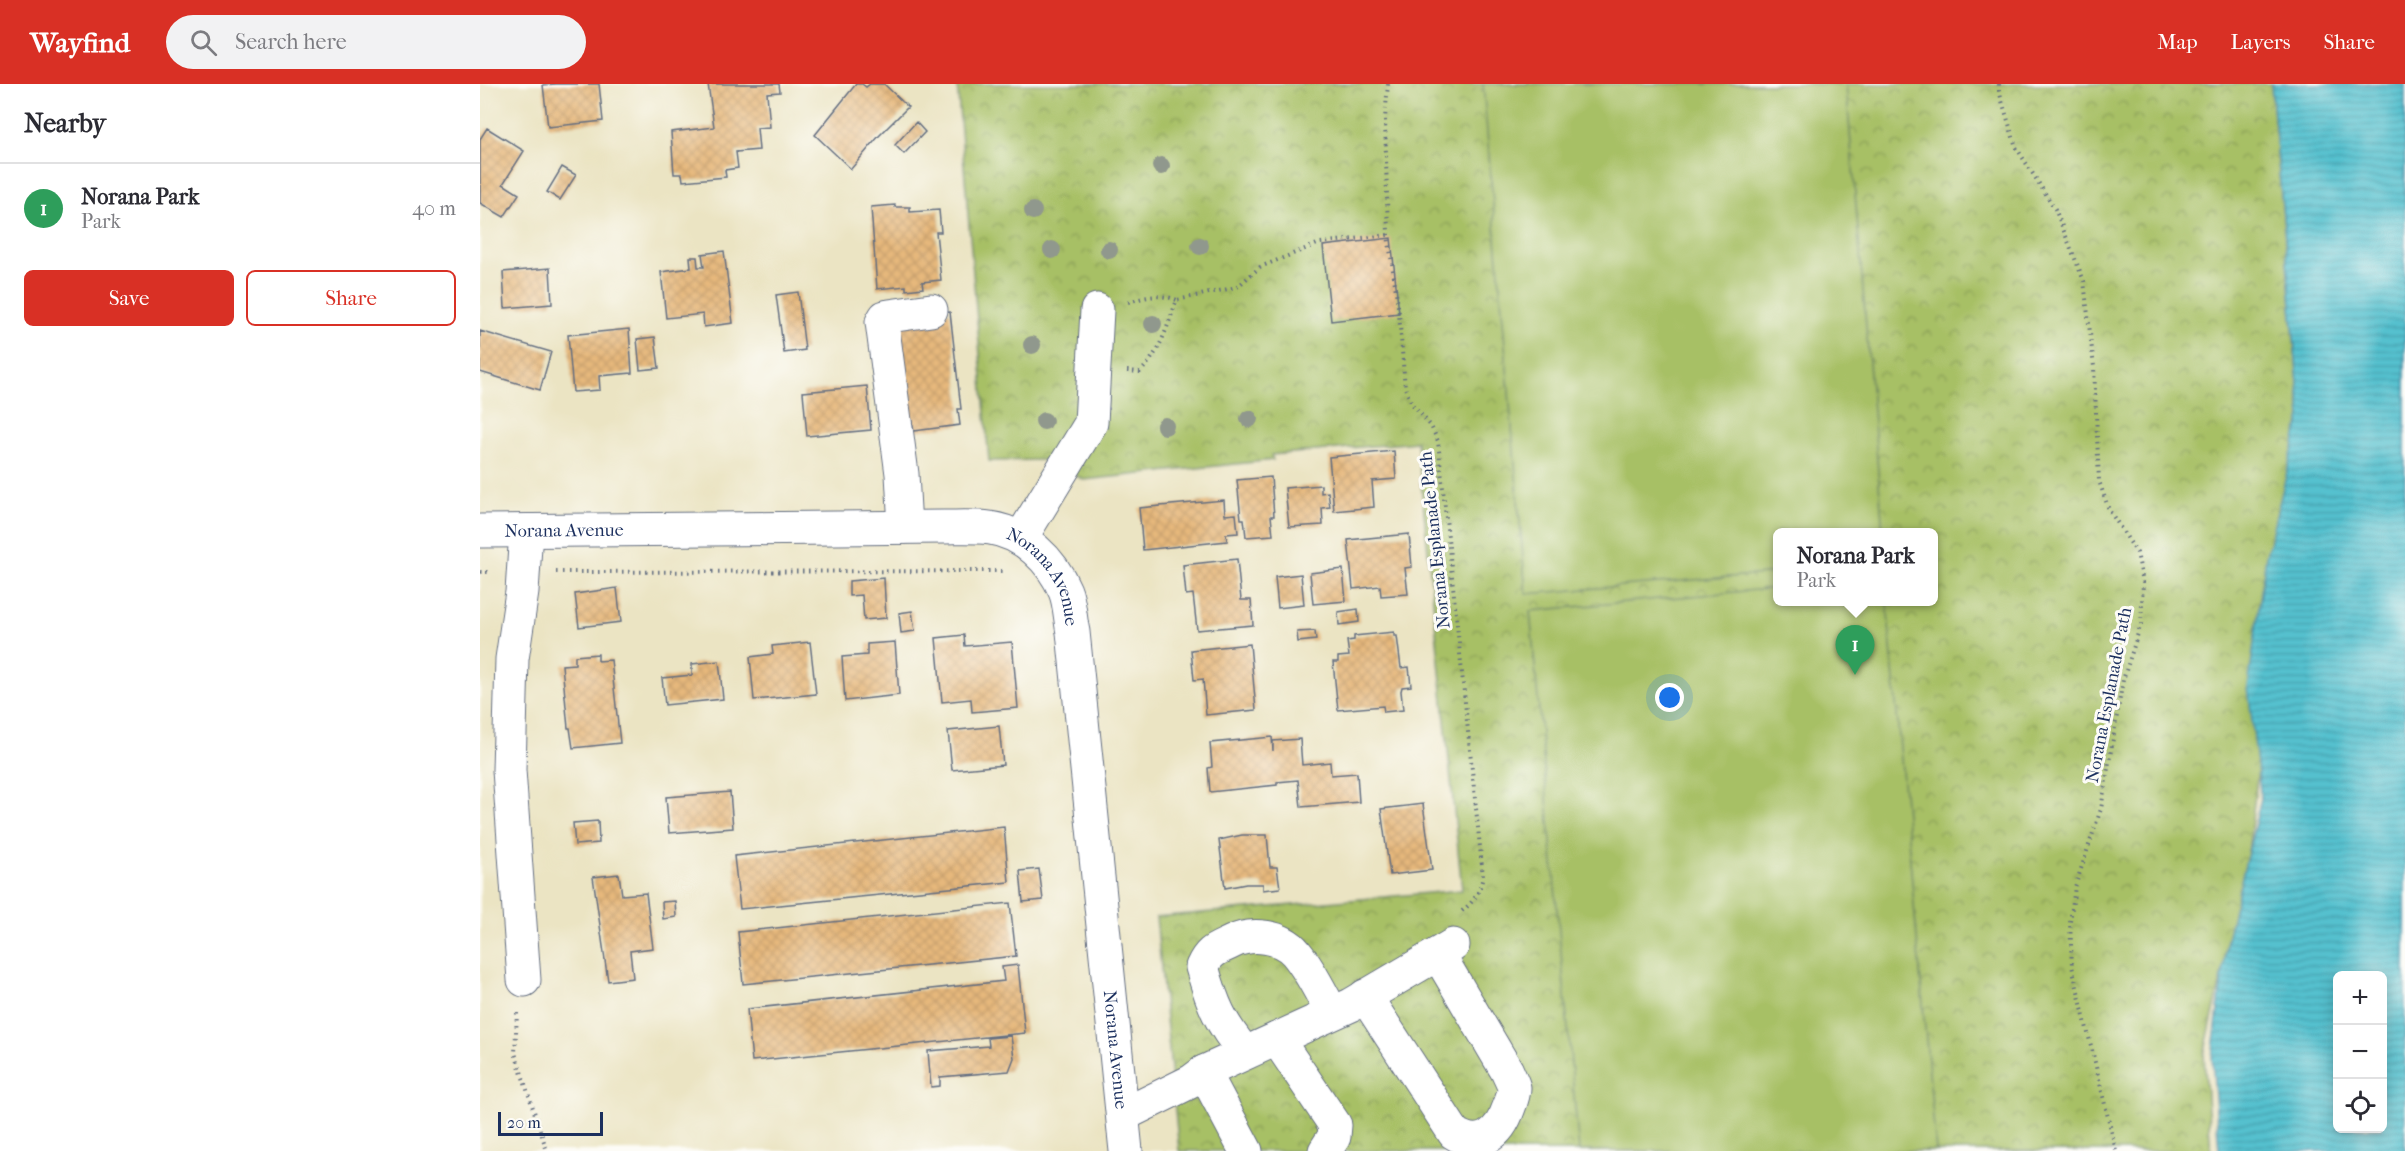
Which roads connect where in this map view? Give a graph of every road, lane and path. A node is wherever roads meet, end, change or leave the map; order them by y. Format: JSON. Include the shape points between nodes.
{"nodes":[{"id":1,"x":1388,"y":84,"type":"edge"},
{"id":2,"x":1999,"y":84,"type":"edge"},
{"id":3,"x":1388,"y":235,"type":"junction"},
{"id":4,"x":1177,"y":300,"type":"junction"},
{"id":5,"x":931,"y":310,"type":"dead end"},
{"id":6,"x":1097,"y":310,"type":"joint"},
{"id":7,"x":1094,"y":370,"type":"junction"},
{"id":8,"x":905,"y":527,"type":"junction"},
{"id":9,"x":480,"y":531,"type":"edge"},
{"id":10,"x":526,"y":531,"type":"junction"},
{"id":11,"x":1020,"y":537,"type":"junction"},
{"id":12,"x":1012,"y":571,"type":"dead end"},
{"id":13,"x":480,"y":572,"type":"edge"},
{"id":14,"x":523,"y":572,"type":"junction"},
{"id":15,"x":1461,"y":912,"type":"dead end"},
{"id":16,"x":524,"y":980,"type":"joint"},
{"id":17,"x":1365,"y":996,"type":"junction"},
{"id":18,"x":1332,"y":1013,"type":"junction"},
{"id":19,"x":1276,"y":1039,"type":"junction"},
{"id":20,"x":1245,"y":1053,"type":"junction"},
{"id":21,"x":1204,"y":1072,"type":"junction"},
{"id":22,"x":1123,"y":1115,"type":"junction"},
{"id":23,"x":547,"y":1151,"type":"edge"},
{"id":24,"x":1126,"y":1151,"type":"edge"},
{"id":25,"x":1246,"y":1151,"type":"edge"},
{"id":26,"x":1325,"y":1151,"type":"edge"},
{"id":27,"x":2116,"y":1151,"type":"edge"}],
"edges":[{"from":1,"to":3,"type":"path","name":"Norana Esplanade Path"},
{"from":2,"to":27,"type":"path","name":"Norana Esplanade Path","via":[[2016,147],[2055,209],[2084,281],[2094,367],[2099,482],[2109,510],[2137,553],[2143,582],[2141,624],[2123,680],[2101,809],[2075,887],[2070,922],[2072,966]]},
{"from":3,"to":4,"type":"path","via":[[1320,243],[1260,267],[1237,287]]},
{"from":3,"to":15,"type":"path","name":"Norana Esplanade Path","via":[[1405,388],[1438,441],[1483,876],[1480,891]]},
{"from":4,"to":6,"type":"path","via":[[1151,295]]},
{"from":4,"to":7,"type":"path","via":[[1156,352],[1140,372]]},
{"from":5,"to":8,"type":"street","via":[[889,316],[882,322]]},
{"from":6,"to":7,"type":"street"},
{"from":7,"to":11,"type":"street","via":[[1091,423]]},
{"from":8,"to":10,"type":"street","name":"Norana Avenue"},
{"from":8,"to":11,"type":"street","name":"Norana Avenue","via":[[991,528]]},
{"from":9,"to":10,"type":"street","name":"Norana Avenue"},
{"from":10,"to":14,"type":"street"},
{"from":11,"to":22,"type":"street","name":"Norana Avenue","via":[[1051,566],[1065,592],[1073,632]]},
{"from":12,"to":14,"type":"path"},
{"from":13,"to":14,"type":"path"},
{"from":14,"to":16,"type":"street","via":[[512,659],[509,770]]},
{"from":16,"to":23,"type":"path","via":[[515,1020],[515,1053]]},
{"from":17,"to":17,"type":"street","via":[[1446,949],[1514,1089],[1504,1120],[1493,1135],[1479,1140],[1454,1134]]},
{"from":17,"to":18,"type":"street"},
{"from":18,"to":19,"type":"street"},
{"from":18,"to":20,"type":"street","via":[[1295,951],[1272,938],[1238,939],[1208,953],[1202,967],[1211,1001],[1224,1027]]},
{"from":19,"to":20,"type":"street"},
{"from":19,"to":26,"type":"street","via":[[1335,1125],[1334,1137]]},
{"from":20,"to":21,"type":"street"},
{"from":21,"to":22,"type":"street"},
{"from":21,"to":25,"type":"street"},
{"from":22,"to":24,"type":"street","name":"Norana Avenue"}]}
